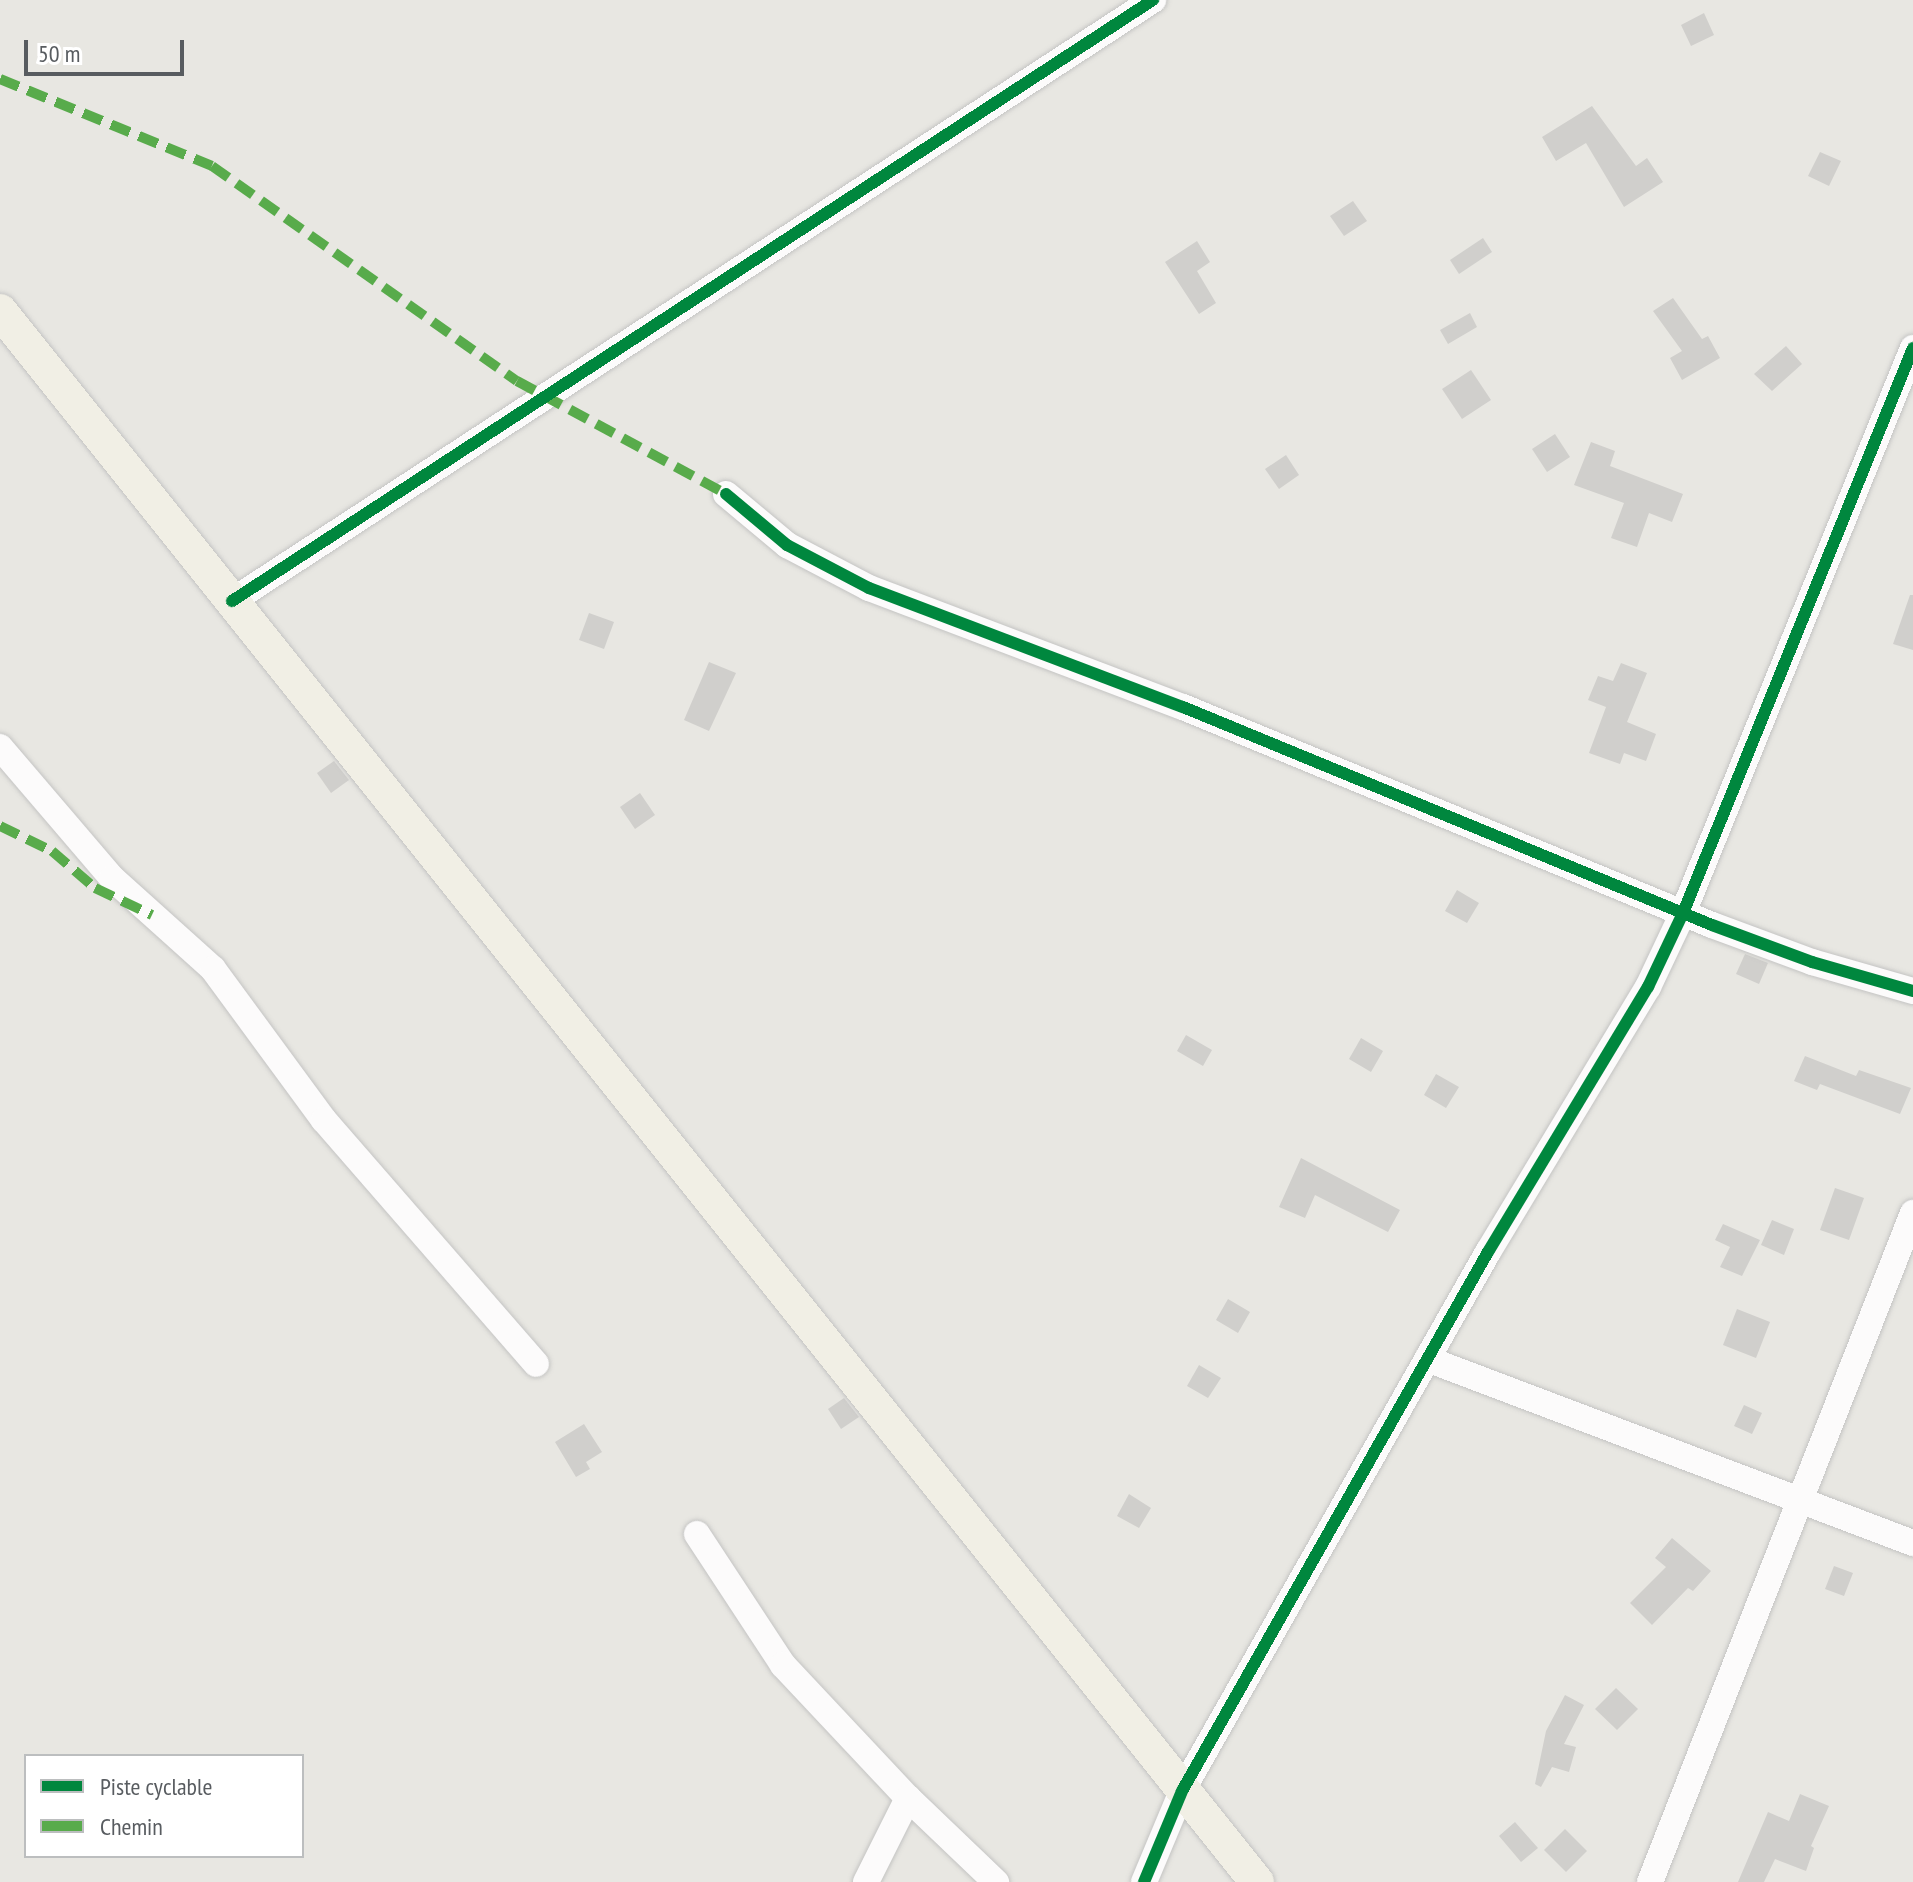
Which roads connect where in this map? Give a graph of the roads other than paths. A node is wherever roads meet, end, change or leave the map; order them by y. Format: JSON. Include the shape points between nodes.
{"nodes":[{"id":1,"x":1153,"y":0,"type":"edge"},
{"id":2,"x":0,"y":311,"type":"edge"},
{"id":3,"x":1913,"y":348,"type":"edge"},
{"id":4,"x":726,"y":494,"type":"dead end"},
{"id":5,"x":232,"y":601,"type":"junction"},
{"id":6,"x":0,"y":747,"type":"edge"},
{"id":7,"x":1683,"y":913,"type":"junction"},
{"id":8,"x":1913,"y":991,"type":"edge"},
{"id":9,"x":1913,"y":1213,"type":"edge"},
{"id":10,"x":1427,"y":1359,"type":"junction"},
{"id":11,"x":536,"y":1364,"type":"dead end"},
{"id":12,"x":1801,"y":1499,"type":"junction"},
{"id":13,"x":697,"y":1534,"type":"dead end"},
{"id":14,"x":1913,"y":1543,"type":"edge"},
{"id":15,"x":1182,"y":1791,"type":"junction"},
{"id":16,"x":908,"y":1798,"type":"junction"},
{"id":17,"x":866,"y":1882,"type":"edge"},
{"id":18,"x":996,"y":1882,"type":"edge"},
{"id":19,"x":1144,"y":1882,"type":"edge"},
{"id":20,"x":1257,"y":1882,"type":"edge"},
{"id":21,"x":1650,"y":1882,"type":"edge"}],
"edges":[{"from":1,"to":5,"type":"street"},
{"from":2,"to":5,"type":"main road"},
{"from":3,"to":7,"type":"street"},
{"from":4,"to":7,"type":"street","via":[[787,545],[869,588],[1183,707]]},
{"from":5,"to":15,"type":"main road"},
{"from":6,"to":11,"type":"street","via":[[112,878],[213,969],[324,1120]]},
{"from":7,"to":8,"type":"street","via":[[1812,962]]},
{"from":7,"to":10,"type":"street","via":[[1648,987]]},
{"from":9,"to":12,"type":"street"},
{"from":10,"to":12,"type":"street"},
{"from":10,"to":15,"type":"street"},
{"from":12,"to":14,"type":"street"},
{"from":12,"to":21,"type":"street"},
{"from":13,"to":16,"type":"street","via":[[783,1665]]},
{"from":15,"to":19,"type":"street"},
{"from":15,"to":20,"type":"main road"},
{"from":16,"to":17,"type":"street"},
{"from":16,"to":18,"type":"street"}]}
